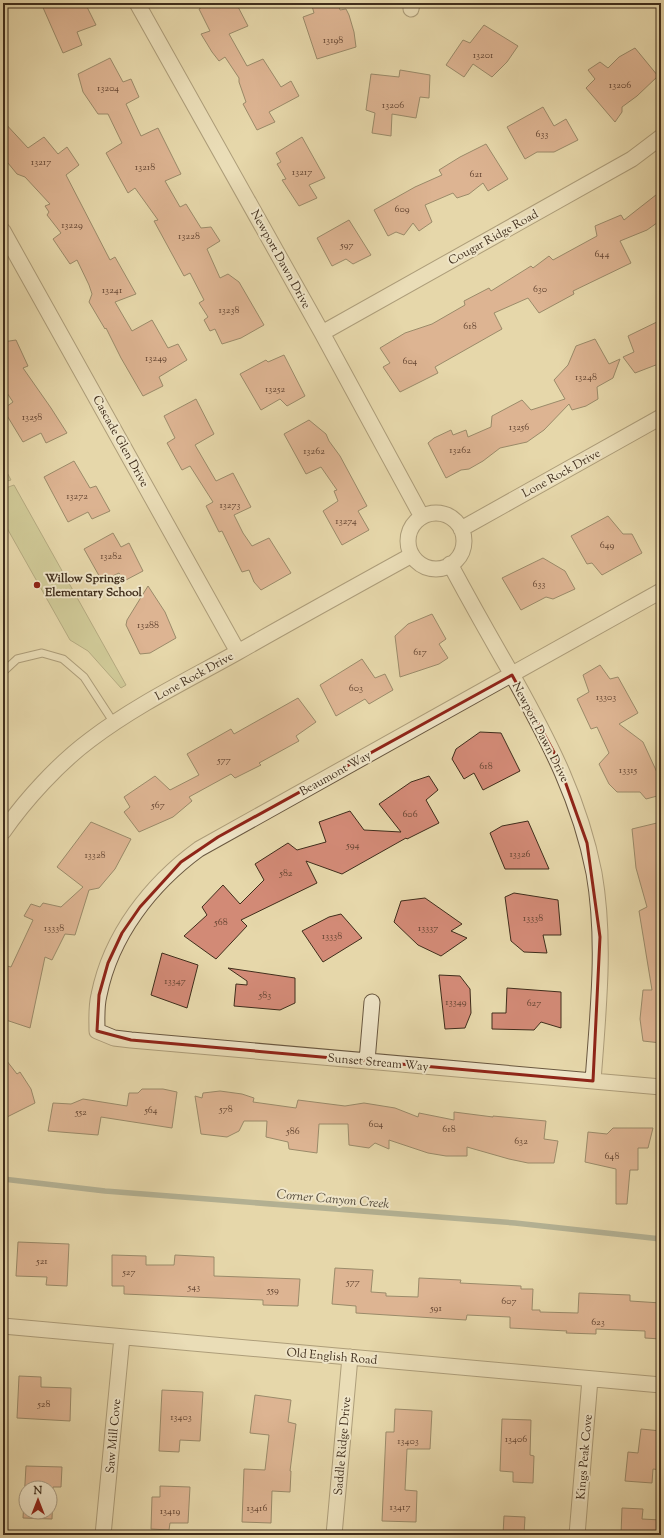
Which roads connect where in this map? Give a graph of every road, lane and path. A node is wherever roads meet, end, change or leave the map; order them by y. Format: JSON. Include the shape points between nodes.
{"nodes":[{"id":1,"x":137,"y":3,"type":"edge"},
{"id":2,"x":661,"y":137,"type":"edge"},
{"id":3,"x":3,"y":231,"type":"edge"},
{"id":4,"x":322,"y":333,"type":"junction"},
{"id":5,"x":661,"y":417,"type":"edge"},
{"id":6,"x":422,"y":517,"type":"junction"},
{"id":7,"x":461,"y":528,"type":"junction"},
{"id":8,"x":412,"y":555,"type":"junction"},
{"id":9,"x":450,"y":564,"type":"junction"},
{"id":10,"x":661,"y":591,"type":"edge"},
{"id":11,"x":238,"y":652,"type":"junction"},
{"id":12,"x":3,"y":672,"type":"edge"},
{"id":13,"x":512,"y":675,"type":"junction"},
{"id":14,"x":114,"y":723,"type":"junction"},
{"id":15,"x":3,"y":832,"type":"edge"},
{"id":16,"x":372,"y":1002,"type":"dead end"},
{"id":17,"x":97,"y":1031,"type":"joint"},
{"id":18,"x":367,"y":1061,"type":"junction"},
{"id":19,"x":593,"y":1081,"type":"junction"},
{"id":20,"x":661,"y":1087,"type":"edge"},
{"id":21,"x":3,"y":1326,"type":"edge"},
{"id":22,"x":122,"y":1337,"type":"junction"},
{"id":23,"x":350,"y":1357,"type":"junction"},
{"id":24,"x":590,"y":1379,"type":"junction"},
{"id":25,"x":661,"y":1385,"type":"edge"},
{"id":26,"x":104,"y":1535,"type":"edge"},
{"id":27,"x":334,"y":1535,"type":"edge"},
{"id":28,"x":577,"y":1535,"type":"edge"}],
"edges":[{"from":1,"to":4,"type":"street","name":"Newport Dawn Drive"},
{"from":2,"to":4,"type":"street","name":"Cougar Ridge Road","via":[[632,159]]},
{"from":3,"to":11,"type":"street","name":"Cascade Glen Drive"},
{"from":4,"to":6,"type":"street","name":"Newport Dawn Drive"},
{"from":5,"to":7,"type":"street","name":"Lone Rock Drive"},
{"from":6,"to":7,"type":"street","via":[[429,514],[444,514],[457,522]]},
{"from":6,"to":8,"type":"street","via":[[416,521],[409,533]]},
{"from":7,"to":9,"type":"street","via":[[464,542],[462,550]]},
{"from":8,"to":9,"type":"street","via":[[427,567],[442,568]]},
{"from":8,"to":11,"type":"street","name":"Lone Rock Drive"},
{"from":9,"to":13,"type":"street","name":"Newport Dawn Drive"},
{"from":10,"to":13,"type":"street","name":"Beaumont Way"},
{"from":11,"to":14,"type":"street","name":"Lone Rock Drive"},
{"from":12,"to":14,"type":"lane","via":[[17,659],[42,653],[63,659],[84,677]]},
{"from":13,"to":17,"type":"street","name":"Beaumont Way","via":[[218,837],[181,862],[140,906],[122,933],[108,963],[99,995]]},
{"from":13,"to":19,"type":"street","name":"Newport Dawn Drive","via":[[546,736],[567,783],[594,873],[601,971]]},
{"from":14,"to":15,"type":"street","name":"Lone Rock Drive","via":[[66,760]]},
{"from":16,"to":18,"type":"street"},
{"from":17,"to":18,"type":"street","name":"Sunset Stream Way","via":[[114,1038],[131,1040]]},
{"from":18,"to":19,"type":"street","name":"Sunset Stream Way"},
{"from":19,"to":20,"type":"street","name":"Sunset Stream Way"},
{"from":21,"to":22,"type":"street","name":"Old English Road"},
{"from":22,"to":23,"type":"street","name":"Old English Road"},
{"from":22,"to":26,"type":"street","name":"Saw Mill Cove"},
{"from":23,"to":24,"type":"street","name":"Old English Road"},
{"from":23,"to":27,"type":"street","name":"Saddle Ridge Drive"},
{"from":24,"to":25,"type":"street","name":"Old English Road"},
{"from":24,"to":28,"type":"street","name":"Kings Peak Cove"}]}
